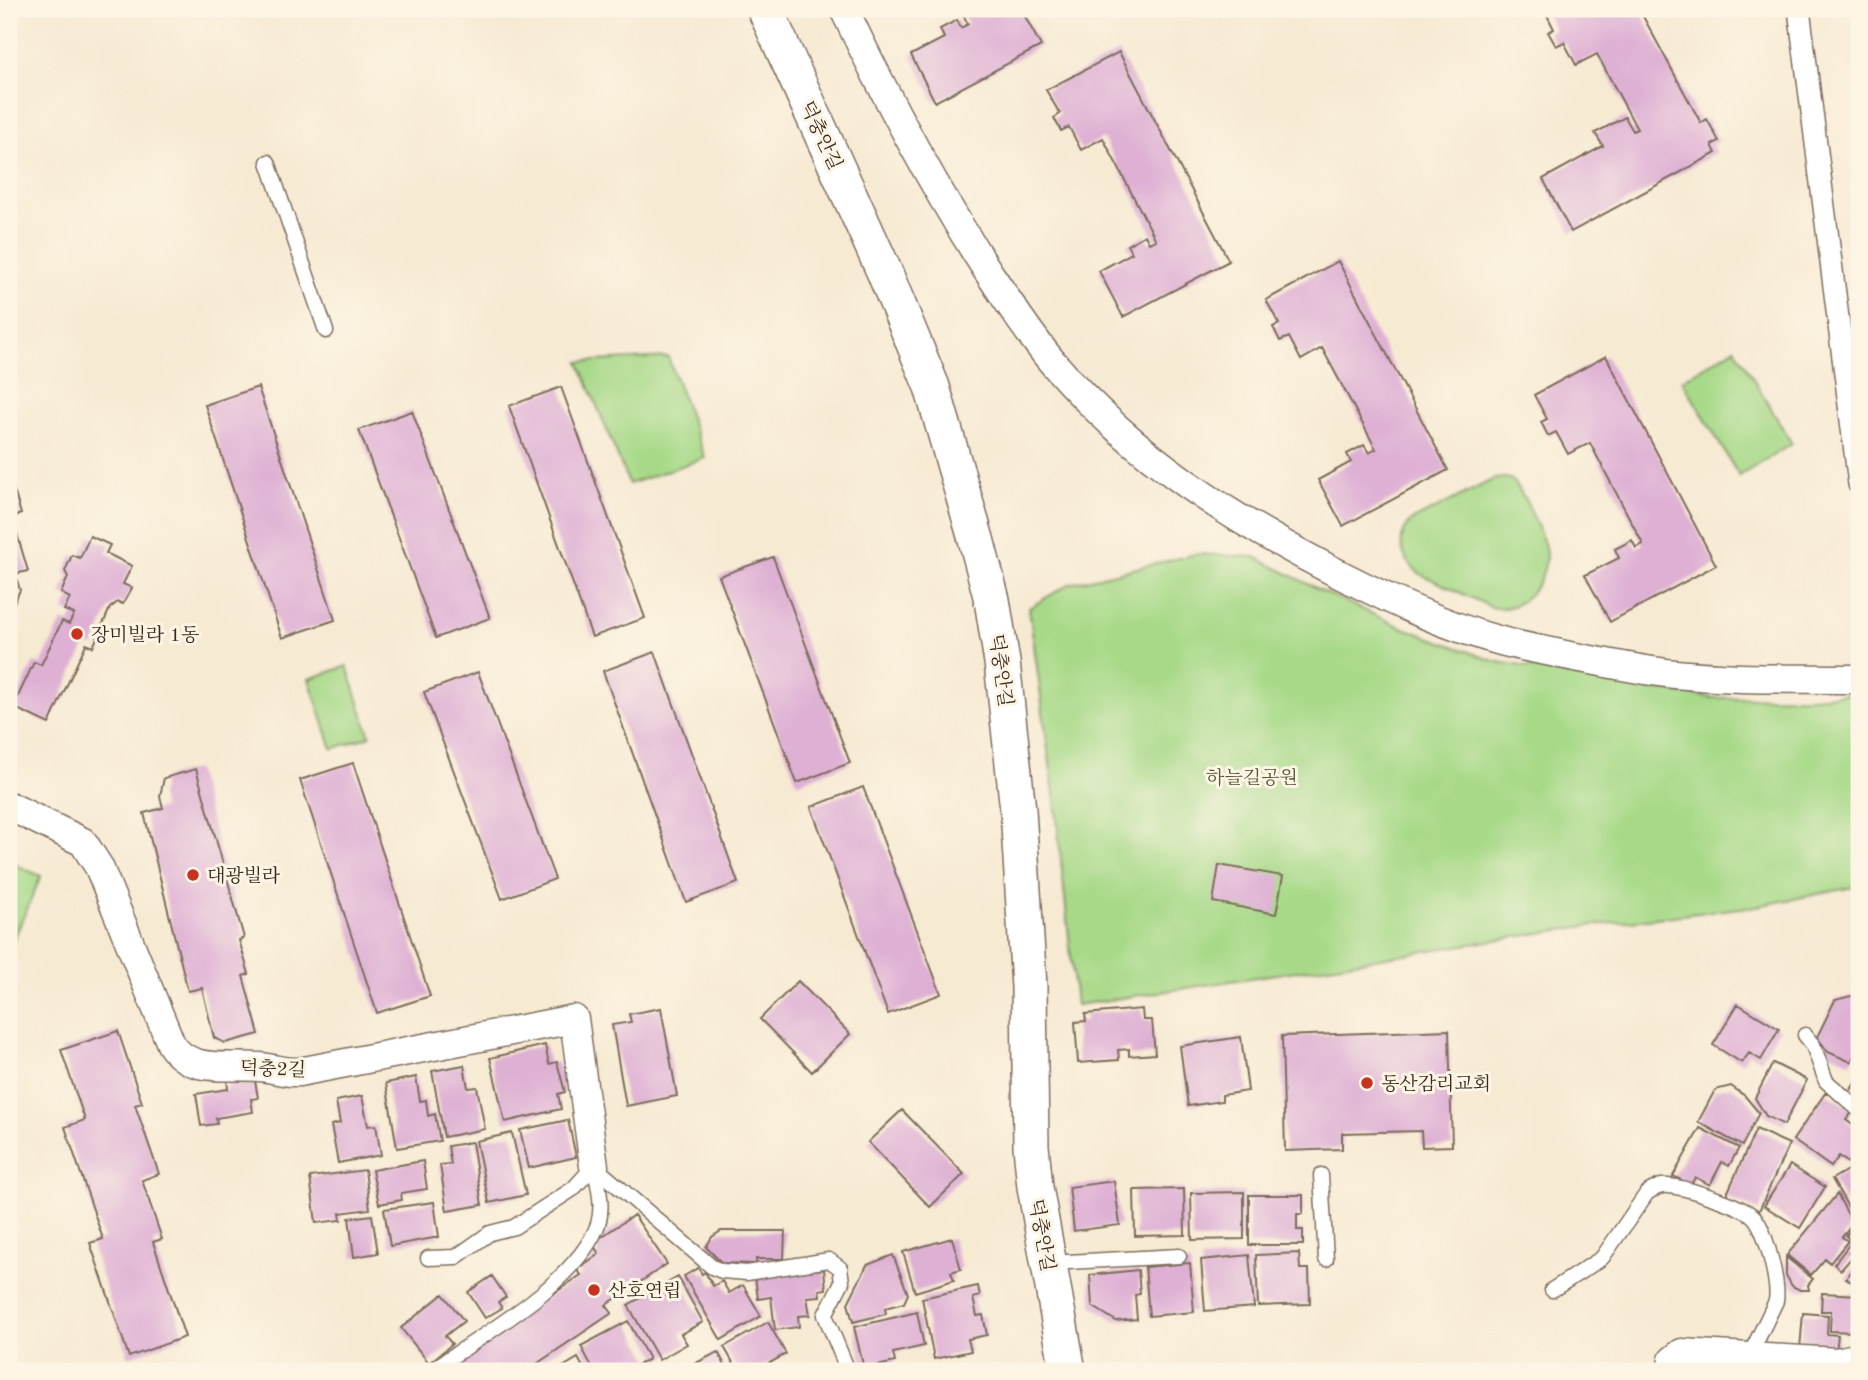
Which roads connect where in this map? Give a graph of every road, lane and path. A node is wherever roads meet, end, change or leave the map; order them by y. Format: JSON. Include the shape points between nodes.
{"nodes":[{"id":1,"x":765,"y":9,"type":"edge"},
{"id":2,"x":844,"y":9,"type":"edge"},
{"id":3,"x":1799,"y":9,"type":"edge"},
{"id":4,"x":268,"y":162,"type":"dead end"},
{"id":5,"x":326,"y":331,"type":"dead end"},
{"id":6,"x":1859,"y":484,"type":"edge"},
{"id":7,"x":1859,"y":679,"type":"edge"},
{"id":8,"x":9,"y":806,"type":"edge"},
{"id":9,"x":1805,"y":1035,"type":"dead end"},
{"id":10,"x":1859,"y":1110,"type":"edge"},
{"id":11,"x":594,"y":1166,"type":"junction"},
{"id":12,"x":1321,"y":1175,"type":"dead end"},
{"id":13,"x":1180,"y":1256,"type":"dead end"},
{"id":14,"x":428,"y":1258,"type":"dead end"},
{"id":15,"x":1326,"y":1259,"type":"dead end"},
{"id":16,"x":1048,"y":1263,"type":"junction"},
{"id":17,"x":1552,"y":1290,"type":"dead end"},
{"id":18,"x":1749,"y":1357,"type":"junction"},
{"id":19,"x":1859,"y":1357,"type":"edge"},
{"id":20,"x":430,"y":1371,"type":"edge"},
{"id":21,"x":848,"y":1371,"type":"edge"},
{"id":22,"x":1068,"y":1371,"type":"edge"},
{"id":23,"x":1671,"y":1371,"type":"edge"}],
"edges":[{"from":1,"to":16,"type":"street","name":"덕충안길","via":[[932,387],[992,600],[1018,810],[1029,987],[1031,1146]]},
{"from":2,"to":7,"type":"street","via":[[909,142],[1021,321],[1087,400],[1170,473],[1220,508],[1298,554],[1406,608],[1500,641],[1676,674]]},
{"from":3,"to":6,"type":"street"},
{"from":4,"to":5,"type":"lane"},
{"from":8,"to":11,"type":"street","name":"덕충2길","via":[[89,848],[171,1045],[188,1061],[299,1072],[574,1019]]},
{"from":9,"to":10,"type":"lane","via":[[1826,1081]]},
{"from":11,"to":14,"type":"lane","via":[[573,1189],[514,1227],[490,1233],[456,1256]]},
{"from":11,"to":20,"type":"lane","name":"덕충2길","via":[[601,1196],[598,1223],[575,1262],[555,1284]]},
{"from":11,"to":21,"type":"lane","via":[[712,1267],[747,1273],[820,1260],[834,1262],[842,1282],[825,1315]]},
{"from":12,"to":15,"type":"lane"},
{"from":13,"to":16,"type":"lane"},
{"from":16,"to":22,"type":"street","name":"덕충안길"},
{"from":17,"to":18,"type":"lane","via":[[1602,1258],[1654,1188],[1678,1187],[1707,1196],[1754,1216],[1774,1276],[1776,1301]]},
{"from":18,"to":19,"type":"street","via":[[1838,1362]]},
{"from":18,"to":23,"type":"street","via":[[1682,1353],[1673,1360]]}]}
